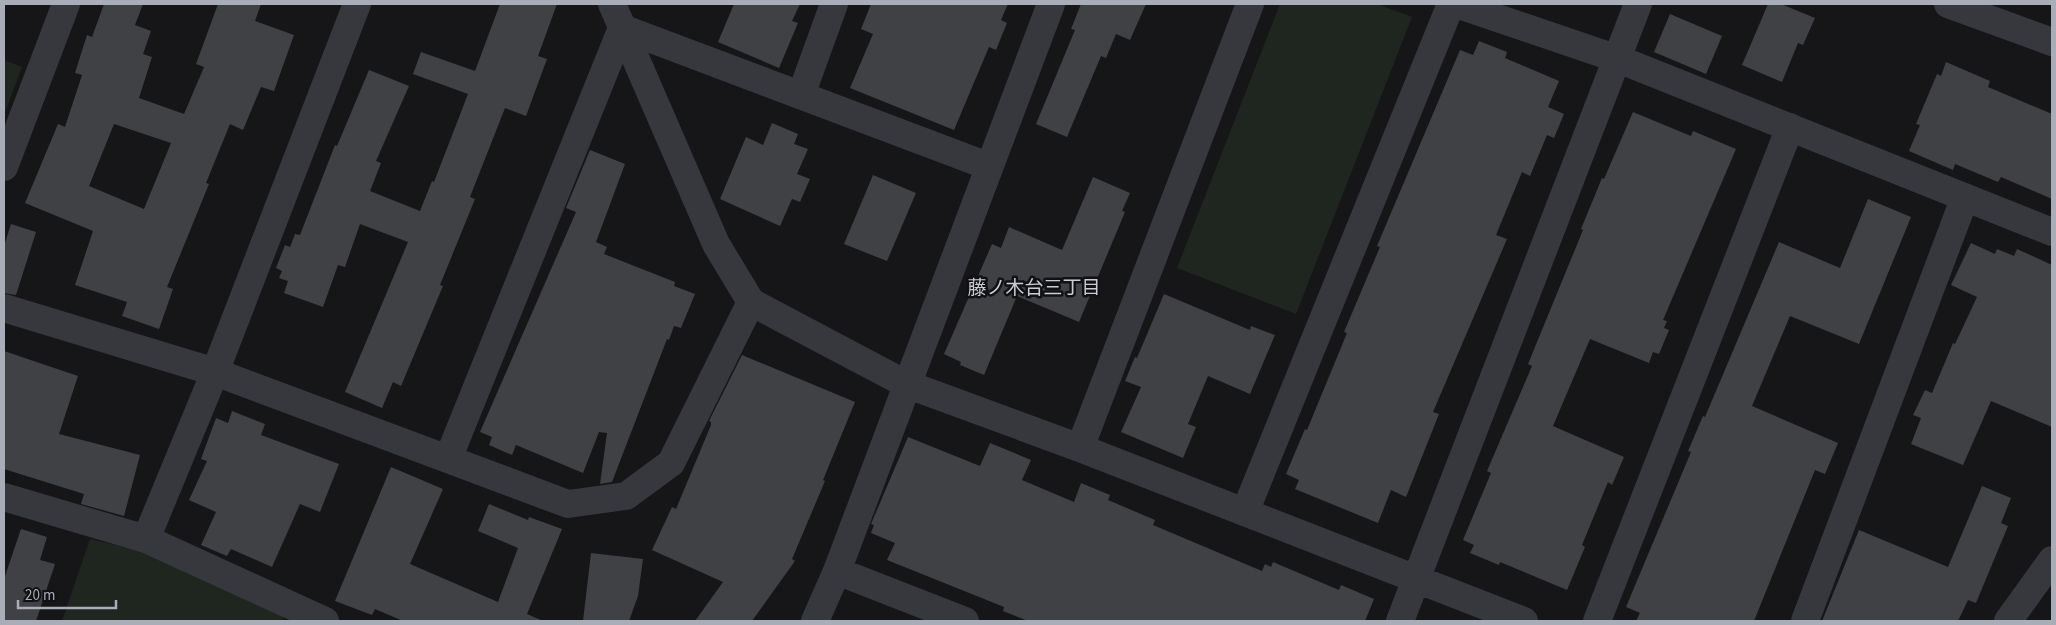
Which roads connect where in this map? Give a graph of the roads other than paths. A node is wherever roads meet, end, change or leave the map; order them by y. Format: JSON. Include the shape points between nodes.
{"nodes":[{"id":1,"x":66,"y":4,"type":"edge"},
{"id":2,"x":358,"y":4,"type":"edge"},
{"id":3,"x":834,"y":4,"type":"edge"},
{"id":4,"x":1051,"y":4,"type":"edge"},
{"id":5,"x":1250,"y":4,"type":"edge"},
{"id":6,"x":1452,"y":4,"type":"edge"},
{"id":7,"x":1456,"y":4,"type":"edge"},
{"id":8,"x":1638,"y":4,"type":"edge"},
{"id":9,"x":1948,"y":4,"type":"edge"},
{"id":10,"x":617,"y":16,"type":"edge"},
{"id":11,"x":2052,"y":42,"type":"edge"},
{"id":12,"x":1618,"y":59,"type":"junction"},
{"id":13,"x":801,"y":95,"type":"junction"},
{"id":14,"x":1790,"y":128,"type":"junction"},
{"id":15,"x":988,"y":166,"type":"junction"},
{"id":16,"x":4,"y":168,"type":"edge"},
{"id":17,"x":1964,"y":197,"type":"junction"},
{"id":18,"x":2052,"y":232,"type":"edge"},
{"id":19,"x":752,"y":302,"type":"junction"},
{"id":20,"x":4,"y":308,"type":"edge"},
{"id":21,"x":215,"y":372,"type":"junction"},
{"id":22,"x":906,"y":384,"type":"junction"},
{"id":23,"x":1080,"y":448,"type":"junction"},
{"id":24,"x":448,"y":460,"type":"junction"},
{"id":25,"x":4,"y":498,"type":"edge"},
{"id":26,"x":1244,"y":512,"type":"junction"},
{"id":27,"x":146,"y":539,"type":"junction"},
{"id":28,"x":2052,"y":560,"type":"edge"},
{"id":29,"x":837,"y":571,"type":"junction"},
{"id":30,"x":1416,"y":578,"type":"junction"},
{"id":31,"x":297,"y":616,"type":"edge"},
{"id":32,"x":325,"y":621,"type":"edge"},
{"id":33,"x":815,"y":621,"type":"edge"},
{"id":34,"x":965,"y":621,"type":"edge"},
{"id":35,"x":1400,"y":621,"type":"edge"},
{"id":36,"x":1524,"y":621,"type":"edge"},
{"id":37,"x":1597,"y":621,"type":"edge"},
{"id":38,"x":1805,"y":621,"type":"edge"},
{"id":39,"x":2008,"y":621,"type":"edge"}],
"edges":[{"from":1,"to":16,"type":"street"},
{"from":2,"to":21,"type":"street"},
{"from":3,"to":13,"type":"street"},
{"from":4,"to":15,"type":"street"},
{"from":5,"to":23,"type":"street"},
{"from":6,"to":26,"type":"street"},
{"from":7,"to":12,"type":"street"},
{"from":8,"to":12,"type":"street"},
{"from":9,"to":11,"type":"street"},
{"from":10,"to":13,"type":"street"},
{"from":10,"to":19,"type":"street","via":[[716,244]]},
{"from":10,"to":24,"type":"street"},
{"from":12,"to":14,"type":"street"},
{"from":12,"to":30,"type":"street"},
{"from":13,"to":15,"type":"street"},
{"from":14,"to":17,"type":"street"},
{"from":14,"to":37,"type":"street"},
{"from":15,"to":22,"type":"street"},
{"from":17,"to":18,"type":"street"},
{"from":17,"to":38,"type":"street"},
{"from":19,"to":22,"type":"street"},
{"from":19,"to":24,"type":"street","via":[[671,463],[626,496],[568,504]]},
{"from":20,"to":21,"type":"street"},
{"from":21,"to":24,"type":"street"},
{"from":21,"to":27,"type":"street"},
{"from":22,"to":23,"type":"street"},
{"from":22,"to":29,"type":"street"},
{"from":23,"to":26,"type":"street"},
{"from":25,"to":27,"type":"street"},
{"from":26,"to":30,"type":"street"},
{"from":27,"to":31,"type":"street"},
{"from":28,"to":39,"type":"street"},
{"from":29,"to":33,"type":"street"},
{"from":29,"to":34,"type":"street"},
{"from":30,"to":35,"type":"street"},
{"from":30,"to":36,"type":"street"},
{"from":31,"to":32,"type":"street"}]}
